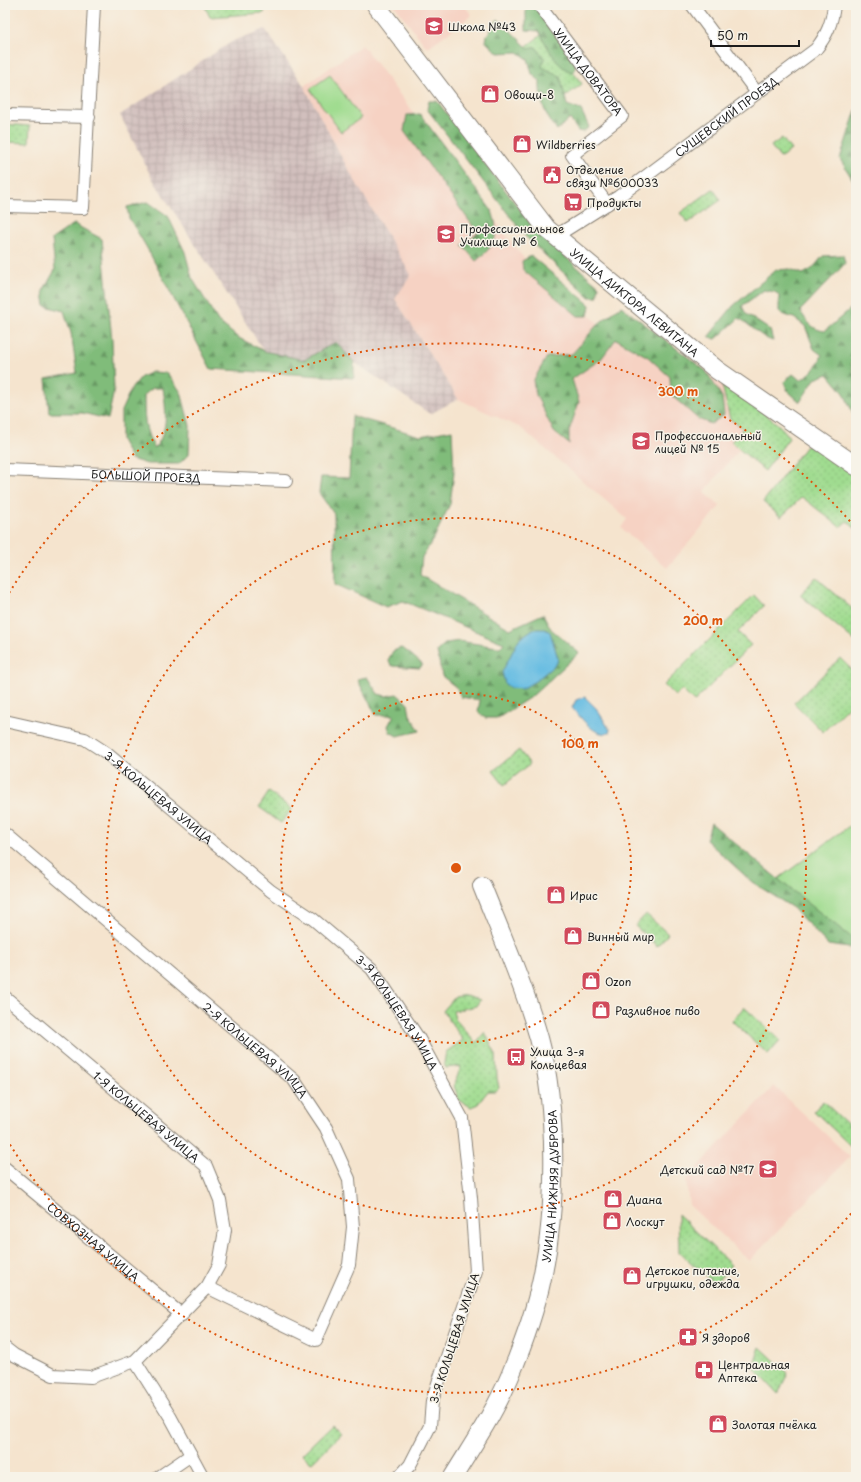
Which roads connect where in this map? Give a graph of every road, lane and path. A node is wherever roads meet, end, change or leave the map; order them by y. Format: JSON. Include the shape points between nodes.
{"nodes":[{"id":1,"x":94,"y":5,"type":"edge"},
{"id":2,"x":376,"y":5,"type":"edge"},
{"id":3,"x":539,"y":5,"type":"edge"},
{"id":4,"x":692,"y":5,"type":"edge"},
{"id":5,"x":834,"y":5,"type":"edge"},
{"id":6,"x":758,"y":93,"type":"junction"},
{"id":7,"x":5,"y":115,"type":"edge"},
{"id":8,"x":89,"y":117,"type":"junction"},
{"id":9,"x":607,"y":204,"type":"junction"},
{"id":10,"x":5,"y":206,"type":"edge"},
{"id":11,"x":556,"y":236,"type":"junction"},
{"id":12,"x":856,"y":466,"type":"edge"},
{"id":13,"x":5,"y":470,"type":"edge"},
{"id":14,"x":286,"y":481,"type":"dead end"},
{"id":15,"x":5,"y":721,"type":"edge"},
{"id":16,"x":5,"y":834,"type":"edge"},
{"id":17,"x":482,"y":886,"type":"dead end"},
{"id":18,"x":5,"y":997,"type":"edge"},
{"id":19,"x":5,"y":1168,"type":"edge"},
{"id":20,"x":207,"y":1287,"type":"junction"},
{"id":21,"x":182,"y":1315,"type":"junction"},
{"id":22,"x":5,"y":1348,"type":"edge"},
{"id":23,"x":135,"y":1361,"type":"junction"},
{"id":24,"x":191,"y":1455,"type":"junction"},
{"id":25,"x":159,"y":1477,"type":"edge"},
{"id":26,"x":203,"y":1477,"type":"edge"},
{"id":27,"x":399,"y":1477,"type":"edge"},
{"id":28,"x":453,"y":1477,"type":"edge"}],
"edges":[{"from":1,"to":8,"type":"street"},
{"from":2,"to":11,"type":"street","name":"УЛИЦА ДИКТОРА ЛЕВИТАНА","via":[[548,229]]},
{"from":3,"to":9,"type":"street","name":"УЛИЦА ДОВАТОРА","via":[[622,116],[572,155]]},
{"from":4,"to":6,"type":"street"},
{"from":5,"to":6,"type":"street","name":"СУЩЕВСКИЙ ПРОЕЗД","via":[[827,34],[816,49]]},
{"from":6,"to":9,"type":"street","name":"СУЩЕВСКИЙ ПРОЕЗД"},
{"from":7,"to":8,"type":"street"},
{"from":8,"to":10,"type":"street","via":[[83,208]]},
{"from":9,"to":11,"type":"street","name":"СУЩЕВСКИЙ ПРОЕЗД"},
{"from":11,"to":12,"type":"street","name":"УЛИЦА ДИКТОРА ЛЕВИТАНА","via":[[717,370]]},
{"from":13,"to":14,"type":"street","name":"БОЛЬШОЙ ПРОЕЗД"},
{"from":15,"to":27,"type":"street","name":"3-Я КОЛЬЦЕВАЯ УЛИЦА","via":[[85,739],[271,891],[313,919],[372,969],[419,1039],[462,1118],[476,1271],[432,1401],[430,1426],[410,1465]]},
{"from":16,"to":20,"type":"street","name":"2-Я КОЛЬЦЕВАЯ УЛИЦА","via":[[294,1080],[326,1128],[348,1179],[353,1226],[350,1264],[316,1340]]},
{"from":17,"to":28,"type":"street","name":"УЛИЦА НИЖНЯЯ ДУБРОВА","via":[[524,991],[543,1056],[550,1106],[551,1218],[542,1278],[529,1330],[510,1378],[485,1426]]},
{"from":18,"to":20,"type":"street","name":"1-Я КОЛЬЦЕВАЯ УЛИЦА","via":[[206,1166],[220,1200],[225,1230],[220,1265]]},
{"from":19,"to":21,"type":"street","name":"СОВХОЗНАЯ УЛИЦА"},
{"from":20,"to":21,"type":"street","name":"1-Я КОЛЬЦЕВАЯ УЛИЦА"},
{"from":21,"to":23,"type":"street","name":"1-Я КОЛЬЦЕВАЯ УЛИЦА"},
{"from":22,"to":23,"type":"street","name":"1-Я КОЛЬЦЕВАЯ УЛИЦА","via":[[53,1375],[91,1377]]},
{"from":23,"to":24,"type":"street"},
{"from":24,"to":25,"type":"street"},
{"from":24,"to":26,"type":"street"}]}
